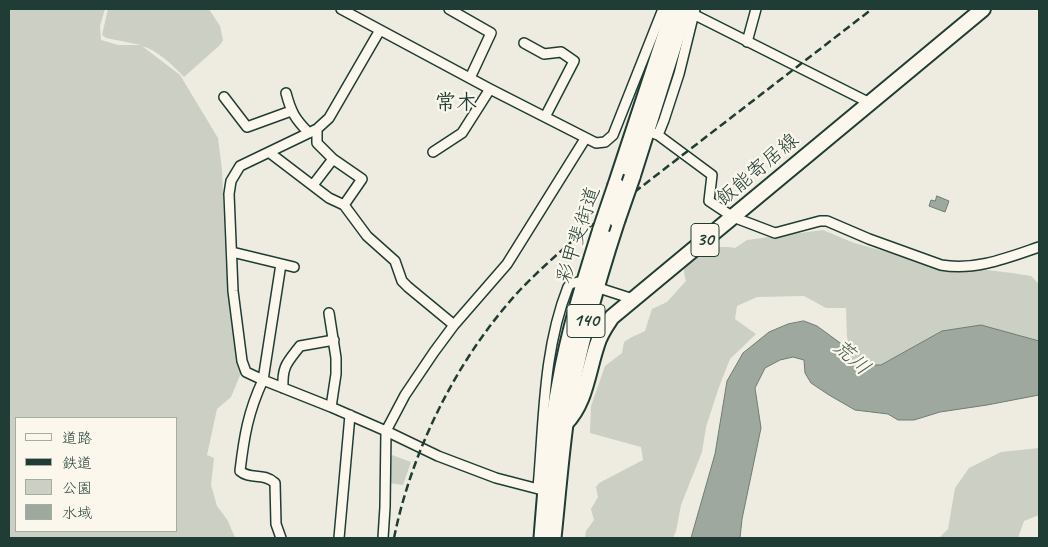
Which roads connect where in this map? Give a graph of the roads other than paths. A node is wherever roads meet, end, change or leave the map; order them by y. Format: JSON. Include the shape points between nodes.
{"nodes":[{"id":1,"x":341,"y":9,"type":"edge"},
{"id":2,"x":449,"y":9,"type":"edge"},
{"id":3,"x":662,"y":9,"type":"edge"},
{"id":4,"x":674,"y":9,"type":"edge"},
{"id":5,"x":756,"y":9,"type":"edge"},
{"id":6,"x":983,"y":9,"type":"edge"},
{"id":7,"x":691,"y":10,"type":"edge"},
{"id":8,"x":380,"y":30,"type":"junction"},
{"id":9,"x":747,"y":42,"type":"junction"},
{"id":10,"x":524,"y":43,"type":"dead end"},
{"id":11,"x":470,"y":78,"type":"junction"},
{"id":12,"x":490,"y":89,"type":"junction"},
{"id":13,"x":286,"y":93,"type":"dead end"},
{"id":14,"x":224,"y":97,"type":"dead end"},
{"id":15,"x":870,"y":103,"type":"junction"},
{"id":16,"x":291,"y":111,"type":"junction"},
{"id":17,"x":545,"y":117,"type":"junction"},
{"id":18,"x":619,"y":121,"type":"junction"},
{"id":19,"x":628,"y":125,"type":"dead end"},
{"id":20,"x":313,"y":131,"type":"junction"},
{"id":21,"x":585,"y":139,"type":"junction"},
{"id":22,"x":433,"y":152,"type":"dead end"},
{"id":23,"x":270,"y":153,"type":"junction"},
{"id":24,"x":333,"y":159,"type":"junction"},
{"id":25,"x":313,"y":185,"type":"junction"},
{"id":26,"x":344,"y":205,"type":"junction"},
{"id":27,"x":734,"y":217,"type":"junction"},
{"id":28,"x":1039,"y":247,"type":"edge"},
{"id":29,"x":232,"y":252,"type":"junction"},
{"id":30,"x":281,"y":264,"type":"junction"},
{"id":31,"x":294,"y":267,"type":"dead end"},
{"id":32,"x":578,"y":282,"type":"dead end"},
{"id":33,"x":602,"y":289,"type":"dead end"},
{"id":34,"x":632,"y":299,"type":"junction"},
{"id":35,"x":329,"y":313,"type":"dead end"},
{"id":36,"x":454,"y":325,"type":"junction"},
{"id":37,"x":334,"y":340,"type":"junction"},
{"id":38,"x":263,"y":380,"type":"junction"},
{"id":39,"x":283,"y":388,"type":"junction"},
{"id":40,"x":331,"y":407,"type":"junction"},
{"id":41,"x":350,"y":415,"type":"junction"},
{"id":42,"x":559,"y":424,"type":"junction"},
{"id":43,"x":386,"y":431,"type":"junction"},
{"id":44,"x":547,"y":491,"type":"junction"},
{"id":45,"x":281,"y":538,"type":"edge"},
{"id":46,"x":339,"y":538,"type":"edge"},
{"id":47,"x":383,"y":538,"type":"edge"},
{"id":48,"x":542,"y":538,"type":"edge"},
{"id":49,"x":553,"y":538,"type":"edge"}],
"edges":[{"from":1,"to":8,"type":"street"},
{"from":2,"to":11,"type":"street","via":[[491,33]]},
{"from":3,"to":18,"type":"street"},
{"from":4,"to":42,"type":"highway","name":"彩甲斐街道","number":"140","bridge":true,"via":[[585,278],[560,383]]},
{"from":5,"to":9,"type":"street"},
{"from":6,"to":15,"type":"main road","name":"飯能寄居線","number":"30"},
{"from":7,"to":9,"type":"street"},
{"from":7,"to":27,"type":"street","via":[[687,47],[664,120],[655,134],[712,175],[709,201]]},
{"from":7,"to":42,"type":"highway","name":"彩甲斐街道","number":"140","bridge":true,"via":[[598,278]]},
{"from":8,"to":11,"type":"street"},
{"from":8,"to":20,"type":"street","via":[[329,118]]},
{"from":9,"to":15,"type":"street"},
{"from":10,"to":17,"type":"street","via":[[544,54],[561,52],[574,61]]},
{"from":11,"to":12,"type":"street"},
{"from":12,"to":17,"type":"street"},
{"from":12,"to":22,"type":"street","via":[[462,133]]},
{"from":13,"to":16,"type":"street"},
{"from":14,"to":16,"type":"street","via":[[247,127]]},
{"from":15,"to":27,"type":"main road","name":"飯能寄居線","number":"30"},
{"from":16,"to":20,"type":"street","via":[[298,122]]},
{"from":17,"to":21,"type":"street"},
{"from":18,"to":19,"type":"street"},
{"from":18,"to":21,"type":"street","via":[[613,135],[605,142]]},
{"from":20,"to":23,"type":"street"},
{"from":20,"to":24,"type":"street","via":[[317,143]]},
{"from":21,"to":36,"type":"street","via":[[506,264]]},
{"from":23,"to":25,"type":"street"},
{"from":23,"to":29,"type":"street","via":[[240,166],[231,181]]},
{"from":24,"to":25,"type":"street"},
{"from":24,"to":26,"type":"street","via":[[362,179]]},
{"from":25,"to":26,"type":"street"},
{"from":26,"to":36,"type":"street","via":[[367,236],[395,261],[402,281]]},
{"from":27,"to":28,"type":"street","via":[[775,233],[827,221],[952,267],[996,261]]},
{"from":27,"to":34,"type":"main road","name":"飯能寄居線","number":"30"},
{"from":29,"to":30,"type":"street"},
{"from":29,"to":38,"type":"street","via":[[233,291],[242,361],[246,372]]},
{"from":30,"to":31,"type":"street"},
{"from":30,"to":38,"type":"street"},
{"from":32,"to":44,"type":"street","via":[[568,287],[553,336],[545,392]]},
{"from":33,"to":34,"type":"street"},
{"from":34,"to":42,"type":"main road","name":"飯能寄居線","number":"30","via":[[612,317],[603,332],[579,404],[573,416]]},
{"from":35,"to":37,"type":"street"},
{"from":36,"to":43,"type":"street","via":[[405,394]]},
{"from":37,"to":39,"type":"street","via":[[300,346],[284,366]]},
{"from":37,"to":40,"type":"street","via":[[336,374]]},
{"from":38,"to":39,"type":"street"},
{"from":38,"to":45,"type":"street","via":[[246,427],[240,471],[269,478],[274,483],[276,524]]},
{"from":39,"to":40,"type":"street"},
{"from":40,"to":41,"type":"street"},
{"from":41,"to":43,"type":"street"},
{"from":41,"to":46,"type":"street"},
{"from":42,"to":44,"type":"highway","name":"彩甲斐街道","number":"140"},
{"from":43,"to":44,"type":"street","via":[[468,468]]},
{"from":43,"to":47,"type":"street"},
{"from":44,"to":48,"type":"highway","name":"彩甲斐街道","number":"140"},
{"from":44,"to":49,"type":"highway","name":"彩甲斐街道","number":"140"}]}
